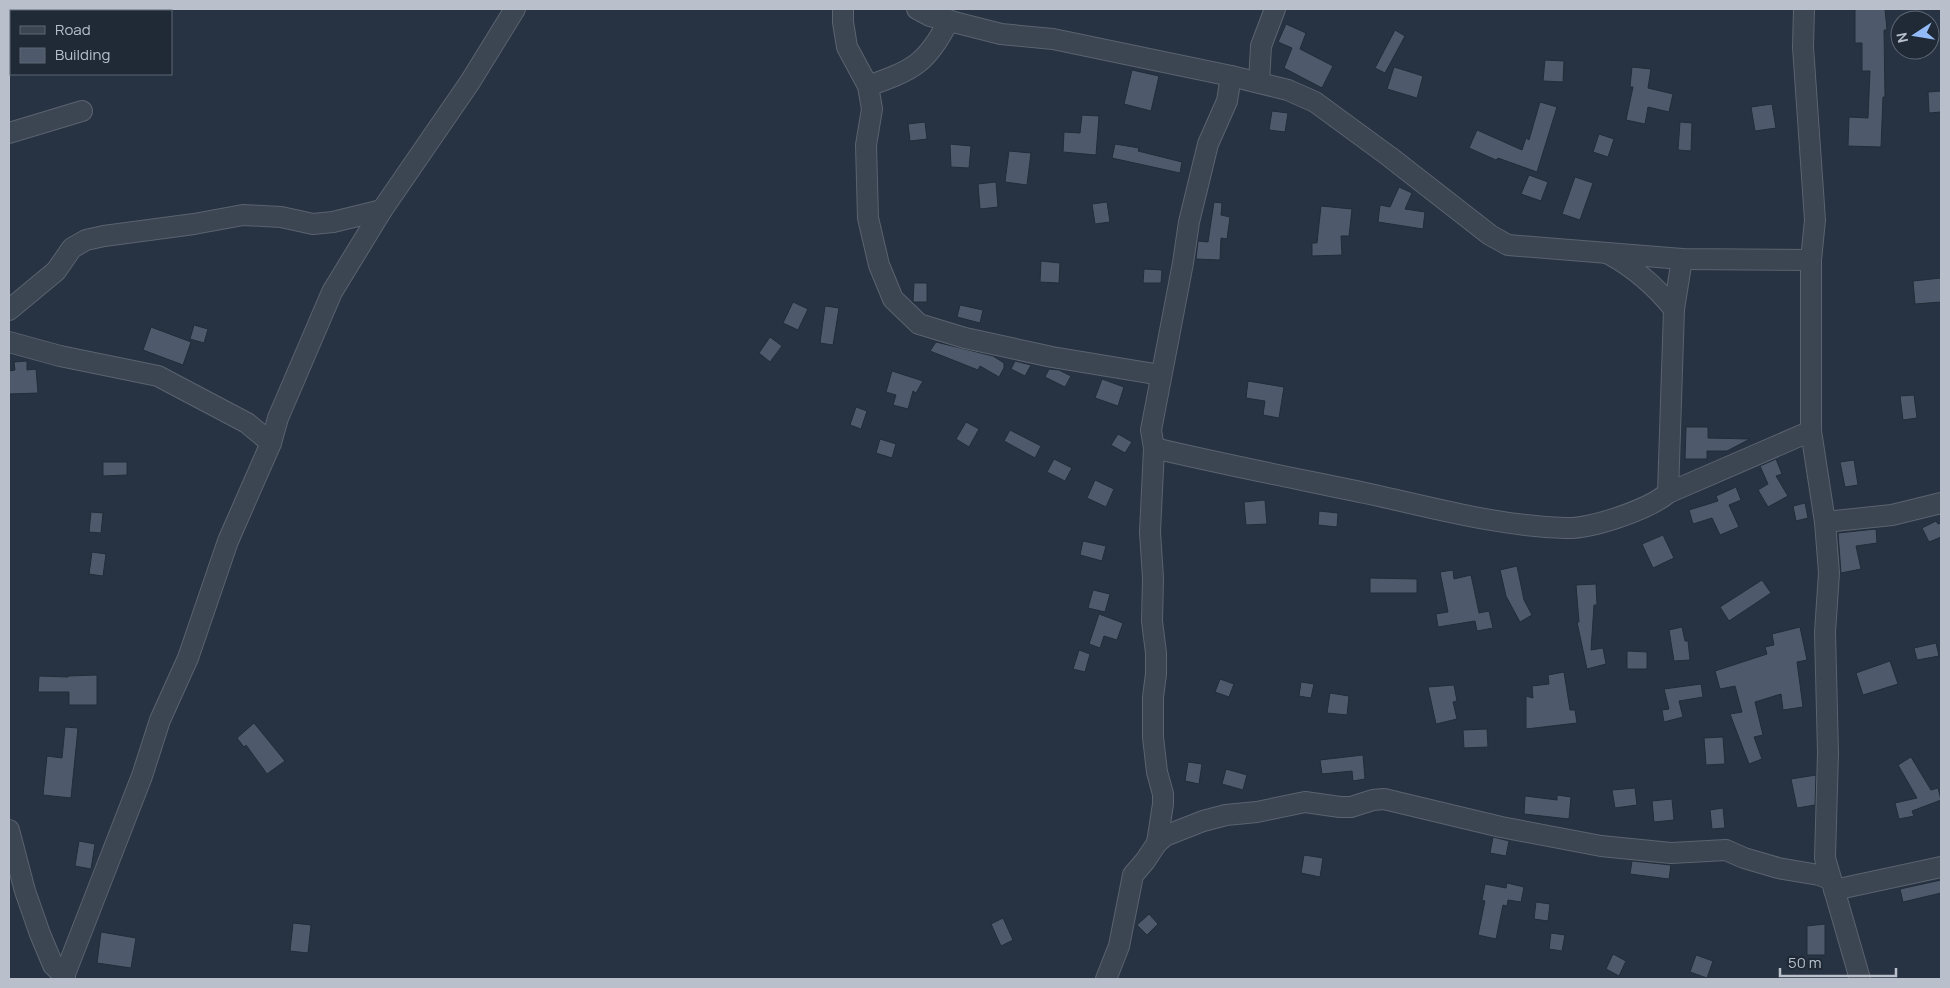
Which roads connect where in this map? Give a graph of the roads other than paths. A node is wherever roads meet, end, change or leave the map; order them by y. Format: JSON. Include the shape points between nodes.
{"nodes":[{"id":1,"x":515,"y":9,"type":"edge"},
{"id":2,"x":844,"y":9,"type":"edge"},
{"id":3,"x":917,"y":9,"type":"edge"},
{"id":4,"x":1275,"y":9,"type":"edge"},
{"id":5,"x":1804,"y":9,"type":"edge"},
{"id":6,"x":949,"y":20,"type":"junction"},
{"id":7,"x":1231,"y":76,"type":"junction"},
{"id":8,"x":1260,"y":83,"type":"junction"},
{"id":9,"x":868,"y":86,"type":"junction"},
{"id":10,"x":82,"y":112,"type":"dead end"},
{"id":11,"x":9,"y":134,"type":"edge"},
{"id":12,"x":382,"y":210,"type":"junction"},
{"id":13,"x":1607,"y":253,"type":"junction"},
{"id":14,"x":1682,"y":260,"type":"junction"},
{"id":15,"x":1811,"y":260,"type":"junction"},
{"id":16,"x":1674,"y":309,"type":"junction"},
{"id":17,"x":9,"y":310,"type":"edge"},
{"id":18,"x":9,"y":342,"type":"edge"},
{"id":19,"x":1161,"y":375,"type":"junction"},
{"id":20,"x":1811,"y":431,"type":"junction"},
{"id":21,"x":271,"y":444,"type":"junction"},
{"id":22,"x":1154,"y":448,"type":"junction"},
{"id":23,"x":1668,"y":493,"type":"junction"},
{"id":24,"x":1941,"y":503,"type":"edge"},
{"id":25,"x":1824,"y":522,"type":"junction"},
{"id":26,"x":9,"y":830,"type":"edge"},
{"id":27,"x":1157,"y":843,"type":"junction"},
{"id":28,"x":1941,"y":867,"type":"edge"},
{"id":29,"x":1832,"y":884,"type":"junction"},
{"id":30,"x":64,"y":978,"type":"edge"},
{"id":31,"x":1106,"y":979,"type":"edge"},
{"id":32,"x":1860,"y":979,"type":"edge"}],
"edges":[{"from":1,"to":12,"type":"street","via":[[470,82]]},
{"from":2,"to":9,"type":"street","via":[[847,47]]},
{"from":3,"to":6,"type":"street"},
{"from":4,"to":8,"type":"street","via":[[1261,46]]},
{"from":5,"to":15,"type":"street","via":[[1803,47],[1814,220]]},
{"from":6,"to":7,"type":"street","via":[[1002,34],[1053,39]]},
{"from":6,"to":9,"type":"street","via":[[938,42],[919,64]]},
{"from":7,"to":8,"type":"street"},
{"from":7,"to":19,"type":"street","via":[[1227,101],[1208,144],[1196,189]]},
{"from":8,"to":13,"type":"street","via":[[1316,102],[1490,236],[1508,245]]},
{"from":9,"to":19,"type":"street","via":[[872,109],[866,145],[868,218],[879,265],[893,299],[919,324],[965,338],[1052,357]]},
{"from":10,"to":11,"type":"street"},
{"from":12,"to":17,"type":"street","via":[[313,224],[282,217],[242,215],[86,240],[72,248],[56,271]]},
{"from":12,"to":21,"type":"street","via":[[332,292],[278,418]]},
{"from":13,"to":14,"type":"street"},
{"from":13,"to":16,"type":"street","via":[[1624,262],[1658,290]]},
{"from":14,"to":15,"type":"street"},
{"from":14,"to":16,"type":"street"},
{"from":15,"to":20,"type":"street"},
{"from":16,"to":23,"type":"street"},
{"from":18,"to":21,"type":"street","via":[[158,376],[248,423]]},
{"from":19,"to":22,"type":"street","via":[[1151,430]]},
{"from":20,"to":23,"type":"street"},
{"from":20,"to":25,"type":"street"},
{"from":21,"to":30,"type":"street","via":[[228,541],[188,658],[160,720],[142,776]]},
{"from":22,"to":23,"type":"street","via":[[1476,518],[1565,528],[1612,519]]},
{"from":22,"to":27,"type":"street","via":[[1150,532],[1156,652],[1153,737],[1163,794]]},
{"from":24,"to":25,"type":"street","via":[[1892,515]]},
{"from":25,"to":29,"type":"street","via":[[1829,573],[1824,632],[1828,752],[1825,858]]},
{"from":26,"to":30,"type":"street","via":[[40,934],[53,965]]},
{"from":27,"to":29,"type":"street","via":[[1165,836],[1226,815],[1305,802],[1340,808],[1384,799],[1501,828],[1601,846],[1670,853],[1726,850],[1778,868],[1819,875]]},
{"from":27,"to":31,"type":"street","via":[[1133,875],[1119,946]]},
{"from":28,"to":29,"type":"street"},
{"from":29,"to":32,"type":"street"}]}
